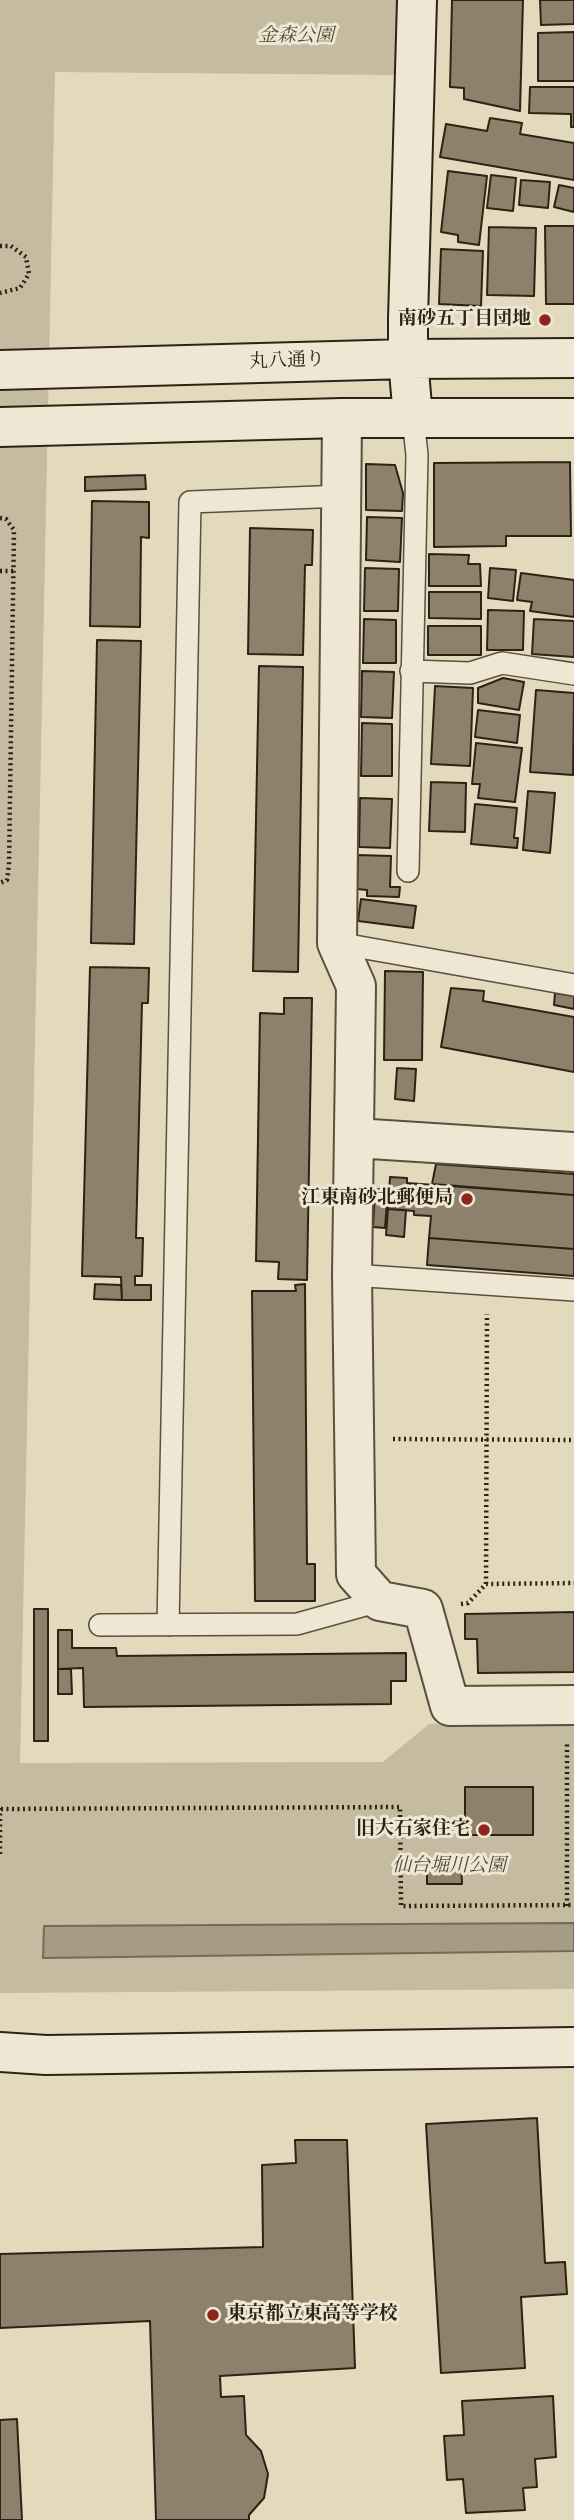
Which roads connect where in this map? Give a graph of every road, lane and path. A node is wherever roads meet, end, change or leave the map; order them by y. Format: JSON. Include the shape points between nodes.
{"nodes":[{"id":1,"x":417,"y":0,"type":"edge"},
{"id":2,"x":0,"y":246,"type":"edge"},
{"id":3,"x":0,"y":293,"type":"edge"},
{"id":4,"x":574,"y":358,"type":"edge"},
{"id":5,"x":408,"y":359,"type":"junction"},
{"id":6,"x":0,"y":370,"type":"edge"},
{"id":7,"x":342,"y":418,"type":"junction"},
{"id":8,"x":414,"y":418,"type":"junction"},
{"id":9,"x":574,"y":418,"type":"edge"},
{"id":10,"x":0,"y":427,"type":"edge"},
{"id":11,"x":343,"y":496,"type":"junction"},
{"id":12,"x":0,"y":518,"type":"edge"},
{"id":13,"x":0,"y":571,"type":"edge"},
{"id":14,"x":13,"y":571,"type":"junction"},
{"id":15,"x":411,"y":671,"type":"junction"},
{"id":16,"x":574,"y":674,"type":"edge"},
{"id":17,"x":408,"y":871,"type":"dead end"},
{"id":18,"x":0,"y":883,"type":"edge"},
{"id":19,"x":337,"y":943,"type":"junction"},
{"id":20,"x":574,"y":985,"type":"edge"},
{"id":21,"x":355,"y":1138,"type":"junction"},
{"id":22,"x":574,"y":1152,"type":"edge"},
{"id":23,"x":352,"y":1275,"type":"junction"},
{"id":24,"x":487,"y":1285,"type":"junction"},
{"id":25,"x":574,"y":1290,"type":"edge"},
{"id":26,"x":354,"y":1438,"type":"junction"},
{"id":27,"x":487,"y":1440,"type":"junction"},
{"id":28,"x":574,"y":1440,"type":"edge"},
{"id":29,"x":574,"y":1583,"type":"edge"},
{"id":30,"x":486,"y":1584,"type":"junction"},
{"id":31,"x":380,"y":1601,"type":"junction"},
{"id":32,"x":423,"y":1609,"type":"junction"},
{"id":33,"x":100,"y":1625,"type":"dead end"},
{"id":34,"x":168,"y":1625,"type":"junction"},
{"id":35,"x":570,"y":1705,"type":"edge"},
{"id":36,"x":0,"y":1808,"type":"edge"},
{"id":37,"x":0,"y":1854,"type":"edge"},
{"id":38,"x":574,"y":1905,"type":"edge"},
{"id":39,"x":567,"y":1906,"type":"junction"},
{"id":40,"x":574,"y":2048,"type":"edge"},
{"id":41,"x":0,"y":2052,"type":"edge"}],
"edges":[{"from":1,"to":5,"type":"street"},
{"from":2,"to":3,"type":"path","via":[[11,246],[26,257],[29,274],[20,288]]},
{"from":4,"to":5,"type":"street","name":"丸八通り"},
{"from":5,"to":6,"type":"street","name":"丸八通り"},
{"from":5,"to":8,"type":"street"},
{"from":7,"to":8,"type":"street"},
{"from":7,"to":10,"type":"street"},
{"from":7,"to":11,"type":"street"},
{"from":8,"to":9,"type":"street"},
{"from":8,"to":15,"type":"lane"},
{"from":11,"to":19,"type":"street"},
{"from":11,"to":34,"type":"lane","via":[[190,502]]},
{"from":12,"to":14,"type":"path","via":[[14,530]]},
{"from":13,"to":14,"type":"path"},
{"from":14,"to":18,"type":"path","via":[[9,865],[7,880]]},
{"from":15,"to":16,"type":"lane","via":[[470,673],[502,663]]},
{"from":15,"to":17,"type":"lane"},
{"from":19,"to":20,"type":"lane"},
{"from":19,"to":21,"type":"street","via":[[356,986]]},
{"from":21,"to":22,"type":"street"},
{"from":21,"to":23,"type":"street"},
{"from":23,"to":24,"type":"lane"},
{"from":23,"to":26,"type":"street"},
{"from":24,"to":25,"type":"lane"},
{"from":24,"to":27,"type":"path"},
{"from":26,"to":27,"type":"path"},
{"from":26,"to":31,"type":"street","via":[[356,1574]]},
{"from":27,"to":28,"type":"path"},
{"from":27,"to":30,"type":"path"},
{"from":29,"to":30,"type":"path"},
{"from":30,"to":32,"type":"path","via":[[468,1603]]},
{"from":31,"to":32,"type":"street"},
{"from":31,"to":34,"type":"lane","via":[[297,1623]]},
{"from":32,"to":35,"type":"street","via":[[450,1706]]},
{"from":33,"to":34,"type":"lane"},
{"from":35,"to":39,"type":"path"},
{"from":36,"to":37,"type":"path"},
{"from":36,"to":39,"type":"path","via":[[400,1807],[401,1906]]},
{"from":38,"to":39,"type":"path"},
{"from":40,"to":41,"type":"street"}]}
